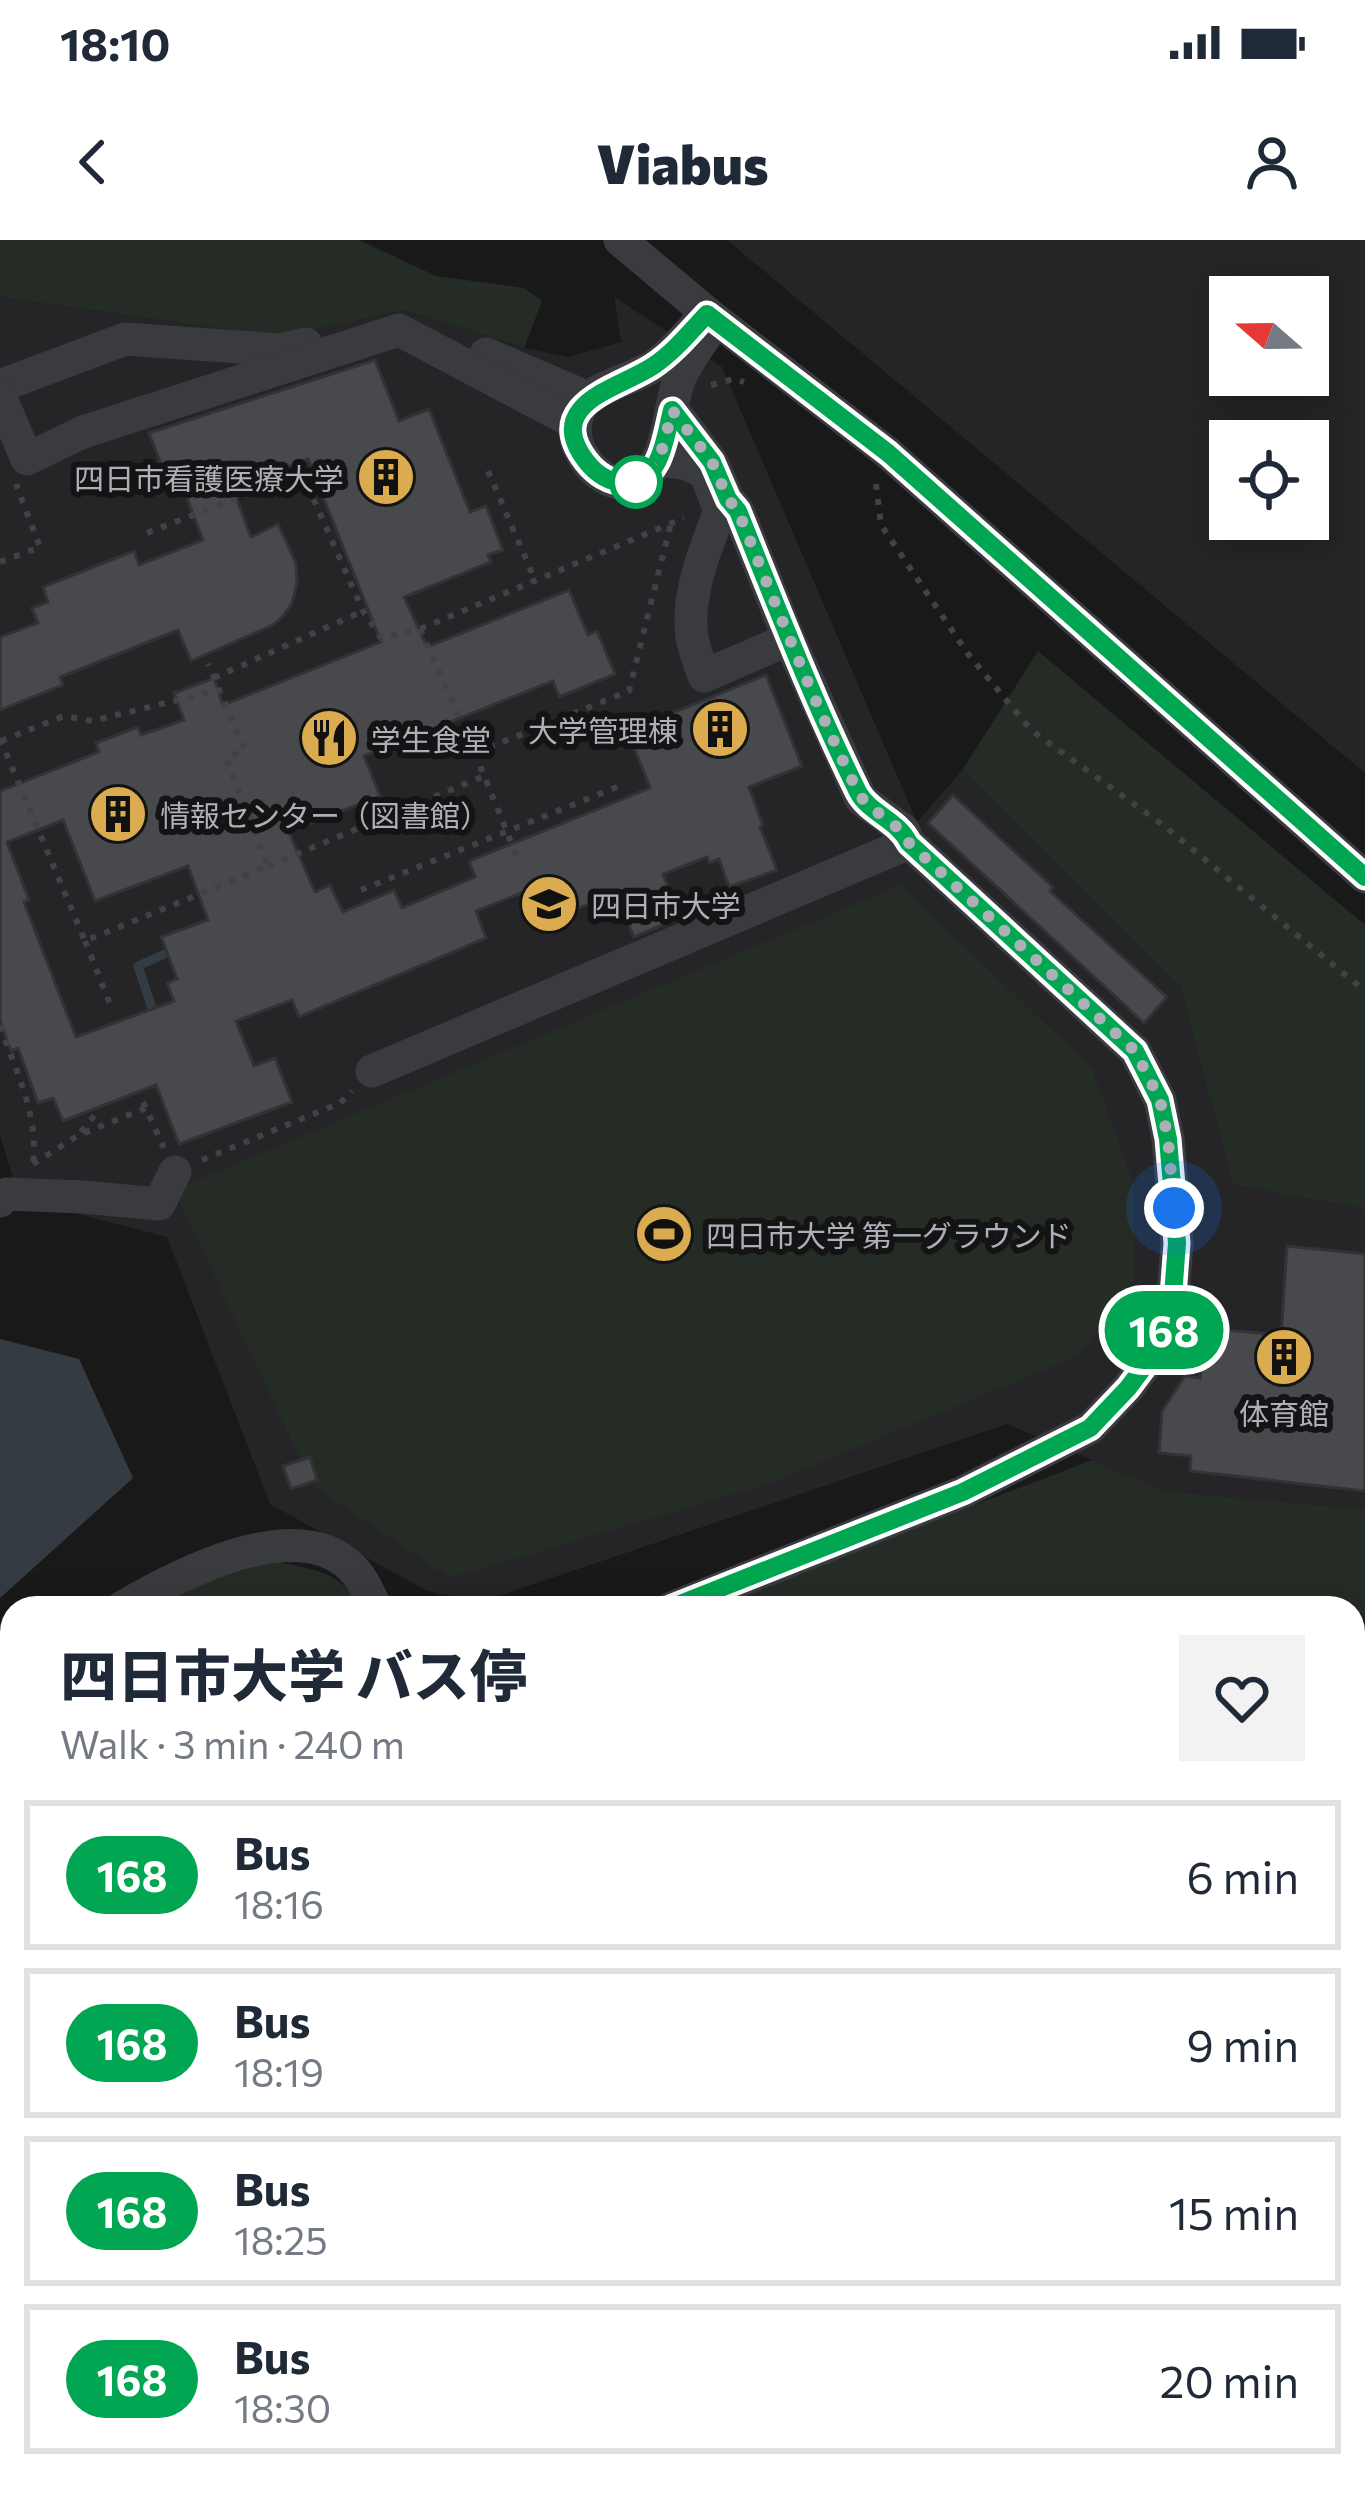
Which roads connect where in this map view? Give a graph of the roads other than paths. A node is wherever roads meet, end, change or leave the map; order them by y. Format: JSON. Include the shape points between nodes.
{"nodes":[{"id":1,"x":620,"y":240,"type":"edge"},
{"id":2,"x":712,"y":317,"type":"junction"},
{"id":3,"x":687,"y":370,"type":"junction"},
{"id":4,"x":0,"y":386,"type":"edge"},
{"id":5,"x":0,"y":397,"type":"edge"},
{"id":6,"x":672,"y":410,"type":"junction"},
{"id":7,"x":581,"y":411,"type":"junction"},
{"id":8,"x":658,"y":460,"type":"junction"},
{"id":9,"x":789,"y":639,"type":"junction"},
{"id":10,"x":906,"y":836,"type":"junction"},
{"id":11,"x":1365,"y":877,"type":"edge"},
{"id":12,"x":373,"y":1072,"type":"road end"},
{"id":13,"x":175,"y":1172,"type":"road end"},
{"id":14,"x":3,"y":1198,"type":"edge"},
{"id":15,"x":142,"y":1596,"type":"edge"},
{"id":16,"x":369,"y":1596,"type":"edge"},
{"id":17,"x":700,"y":1596,"type":"edge"}],
"edges":[{"from":1,"to":2,"type":"street"},
{"from":2,"to":3,"type":"street"},
{"from":2,"to":11,"type":"street","via":[[888,453]]},
{"from":3,"to":6,"type":"street"},
{"from":3,"to":7,"type":"street","via":[[651,368]]},
{"from":4,"to":7,"type":"street","via":[[124,339],[280,350],[407,320]]},
{"from":5,"to":7,"type":"street","via":[[27,459],[82,432],[399,330]]},
{"from":6,"to":8,"type":"street"},
{"from":6,"to":9,"type":"street","via":[[738,511]]},
{"from":7,"to":8,"type":"street","via":[[579,448],[608,480],[636,482]]},
{"from":8,"to":9,"type":"street","via":[[704,472],[720,511],[693,594],[692,636],[704,676]]},
{"from":9,"to":10,"type":"street","via":[[861,799]]},
{"from":10,"to":12,"type":"street"},
{"from":10,"to":17,"type":"street","via":[[1135,1051],[1160,1100],[1168,1139],[1177,1243],[1172,1309],[1146,1364],[1090,1428],[963,1492]]},
{"from":13,"to":14,"type":"street","via":[[158,1204]]},
{"from":15,"to":16,"type":"street","via":[[245,1551],[283,1544],[339,1557]]}]}
